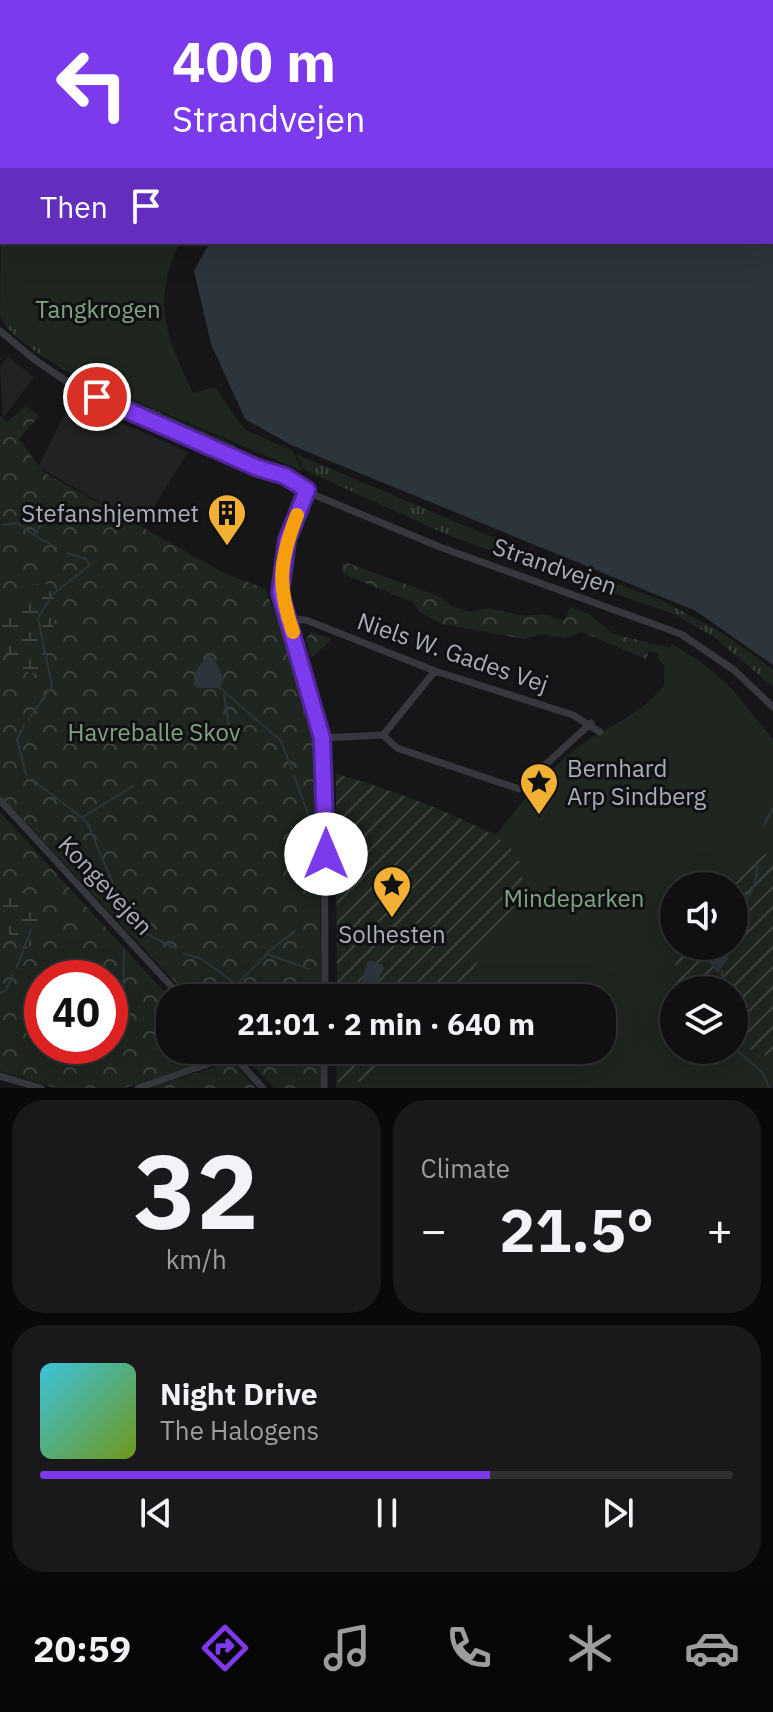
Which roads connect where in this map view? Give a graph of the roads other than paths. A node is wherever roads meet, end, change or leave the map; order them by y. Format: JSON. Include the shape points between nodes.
{"nodes":[{"id":1,"x":0,"y":331,"type":"edge"},
{"id":2,"x":307,"y":490,"type":"junction"},
{"id":3,"x":288,"y":619,"type":"junction"},
{"id":4,"x":435,"y":671,"type":"junction"},
{"id":5,"x":745,"y":681,"type":"junction"},
{"id":6,"x":773,"y":707,"type":"edge"},
{"id":7,"x":773,"y":714,"type":"edge"},
{"id":8,"x":591,"y":723,"type":"junction"},
{"id":9,"x":600,"y":732,"type":"dead end"},
{"id":10,"x":383,"y":735,"type":"junction"},
{"id":11,"x":322,"y":738,"type":"junction"},
{"id":12,"x":0,"y":800,"type":"edge"},
{"id":13,"x":169,"y":984,"type":"edge"},
{"id":14,"x":325,"y":984,"type":"edge"},
{"id":15,"x":202,"y":1064,"type":"edge"},
{"id":16,"x":241,"y":1064,"type":"edge"},
{"id":17,"x":324,"y":1064,"type":"edge"},
{"id":18,"x":0,"y":1076,"type":"edge"},
{"id":19,"x":41,"y":1088,"type":"edge"},
{"id":20,"x":138,"y":1088,"type":"edge"},
{"id":21,"x":263,"y":1088,"type":"edge"},
{"id":22,"x":324,"y":1088,"type":"edge"}],
"edges":[{"from":1,"to":2,"type":"street","name":"Strandvejen","via":[[75,387]]},
{"from":2,"to":3,"type":"street","via":[[282,565],[280,593]]},
{"from":2,"to":5,"type":"street","name":"Strandvejen","via":[[440,547],[662,626],[699,645]]},
{"from":3,"to":4,"type":"street","name":"Niels W. Gades Vej","via":[[306,620]]},
{"from":3,"to":11,"type":"street"},
{"from":4,"to":8,"type":"street","name":"Niels W. Gades Vej"},
{"from":4,"to":10,"type":"street"},
{"from":5,"to":6,"type":"street","name":"Strandvejen"},
{"from":5,"to":7,"type":"street"},
{"from":8,"to":9,"type":"street","name":"Niels W. Gades Vej"},
{"from":8,"to":10,"type":"street","via":[[519,789],[409,753]]},
{"from":10,"to":11,"type":"street"},
{"from":11,"to":14,"type":"street"},
{"from":12,"to":13,"type":"street","name":"Kongevejen"},
{"from":15,"to":20,"type":"street"},
{"from":16,"to":21,"type":"street"},
{"from":17,"to":22,"type":"street"},
{"from":18,"to":19,"type":"street"}]}
